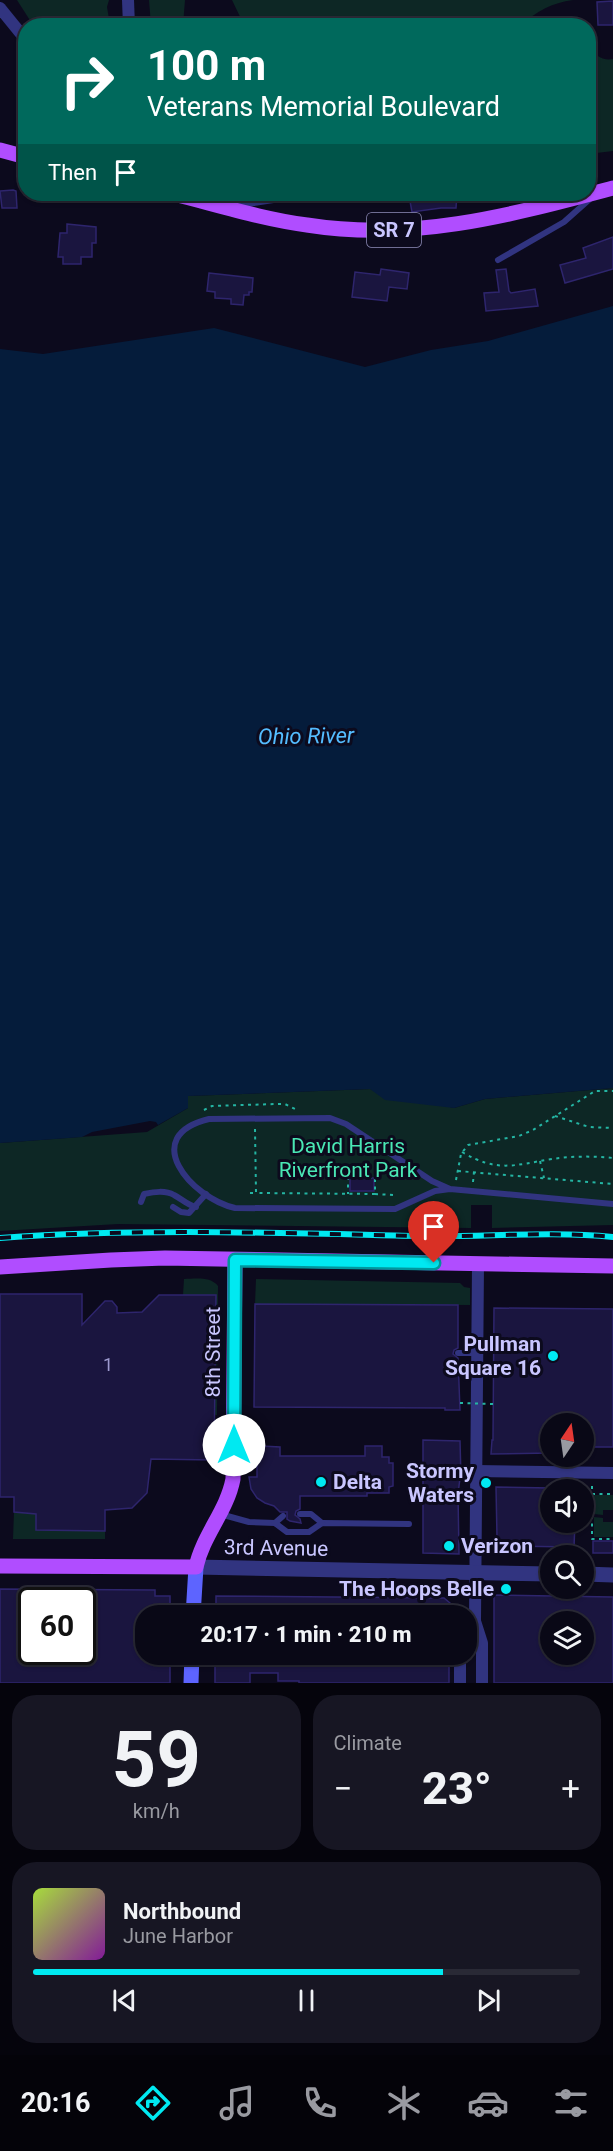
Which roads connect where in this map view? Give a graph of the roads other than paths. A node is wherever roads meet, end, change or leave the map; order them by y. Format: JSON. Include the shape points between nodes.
{"nodes":[{"id":1,"x":128,"y":0,"type":"edge"},
{"id":2,"x":0,"y":8,"type":"edge"},
{"id":3,"x":129,"y":18,"type":"edge"},
{"id":4,"x":18,"y":30,"type":"edge"},
{"id":5,"x":0,"y":150,"type":"edge"},
{"id":6,"x":18,"y":155,"type":"edge"},
{"id":7,"x":202,"y":201,"type":"edge"},
{"id":8,"x":247,"y":201,"type":"edge"},
{"id":9,"x":563,"y":201,"type":"edge"},
{"id":10,"x":592,"y":201,"type":"edge"},
{"id":11,"x":234,"y":209,"type":"junction"},
{"id":12,"x":498,"y":260,"type":"dead end"},
{"id":13,"x":453,"y":1186,"type":"junction"},
{"id":14,"x":206,"y":1194,"type":"junction"},
{"id":15,"x":141,"y":1202,"type":"dead end"},
{"id":16,"x":613,"y":1204,"type":"edge"},
{"id":17,"x":173,"y":1207,"type":"dead end"},
{"id":18,"x":196,"y":1207,"type":"junction"},
{"id":19,"x":235,"y":1260,"type":"junction"},
{"id":20,"x":478,"y":1264,"type":"junction"},
{"id":21,"x":613,"y":1266,"type":"edge"},
{"id":22,"x":0,"y":1267,"type":"edge"},
{"id":23,"x":458,"y":1353,"type":"dead end"},
{"id":24,"x":477,"y":1353,"type":"junction"},
{"id":25,"x":476,"y":1471,"type":"junction"},
{"id":26,"x":613,"y":1473,"type":"edge"},
{"id":27,"x":220,"y":1514,"type":"junction"},
{"id":28,"x":300,"y":1514,"type":"dead end"},
{"id":29,"x":283,"y":1516,"type":"dead end"},
{"id":30,"x":275,"y":1523,"type":"junction"},
{"id":31,"x":322,"y":1523,"type":"junction"},
{"id":32,"x":409,"y":1524,"type":"dead end"},
{"id":33,"x":0,"y":1566,"type":"edge"},
{"id":34,"x":196,"y":1567,"type":"junction"},
{"id":35,"x":475,"y":1573,"type":"junction"},
{"id":36,"x":540,"y":1574,"type":"edge"},
{"id":37,"x":594,"y":1574,"type":"edge"},
{"id":38,"x":613,"y":1575,"type":"edge"},
{"id":39,"x":194,"y":1605,"type":"edge"},
{"id":40,"x":475,"y":1605,"type":"edge"},
{"id":41,"x":477,"y":1628,"type":"edge"},
{"id":42,"x":192,"y":1665,"type":"edge"},
{"id":43,"x":460,"y":1665,"type":"edge"},
{"id":44,"x":191,"y":1683,"type":"edge"},
{"id":45,"x":460,"y":1683,"type":"edge"},
{"id":46,"x":482,"y":1683,"type":"edge"}],
"edges":[{"from":1,"to":3,"type":"street"},
{"from":2,"to":4,"type":"street"},
{"from":5,"to":6,"type":"main road"},
{"from":7,"to":11,"type":"main road","number":"SR 7"},
{"from":8,"to":11,"type":"street"},
{"from":9,"to":11,"type":"main road","number":"SR 7","via":[[496,218],[422,229],[319,227]]},
{"from":10,"to":12,"type":"lane","via":[[564,222]]},
{"from":13,"to":14,"type":"lane","via":[[395,1209],[235,1208]]},
{"from":13,"to":14,"type":"lane","via":[[432,1181],[338,1120],[221,1118],[198,1121],[185,1129],[173,1149],[182,1171]]},
{"from":13,"to":16,"type":"lane"},
{"from":14,"to":18,"type":"lane"},
{"from":15,"to":18,"type":"lane","via":[[144,1194],[163,1192]]},
{"from":17,"to":18,"type":"lane","via":[[185,1213]]},
{"from":19,"to":20,"type":"main road"},
{"from":19,"to":22,"type":"main road","via":[[138,1258]]},
{"from":19,"to":27,"type":"main road","name":"8th Street","via":[[233,1479]]},
{"from":20,"to":21,"type":"main road"},
{"from":20,"to":24,"type":"street"},
{"from":23,"to":24,"type":"lane"},
{"from":24,"to":25,"type":"street"},
{"from":25,"to":26,"type":"street"},
{"from":25,"to":35,"type":"street"},
{"from":27,"to":30,"type":"lane","via":[[249,1522]]},
{"from":27,"to":34,"type":"main road","name":"8th Street"},
{"from":28,"to":31,"type":"lane","via":[[311,1514]]},
{"from":29,"to":30,"type":"lane"},
{"from":30,"to":31,"type":"lane","via":[[287,1532],[309,1532]]},
{"from":31,"to":32,"type":"lane"},
{"from":33,"to":34,"type":"main road","name":"3rd Avenue"},
{"from":34,"to":35,"type":"street","name":"3rd Avenue"},
{"from":34,"to":39,"type":"main road","name":"8th Street"},
{"from":35,"to":36,"type":"street","name":"3rd Avenue"},
{"from":35,"to":40,"type":"street"},
{"from":37,"to":38,"type":"street"},
{"from":41,"to":46,"type":"street","via":[[482,1643]]},
{"from":42,"to":44,"type":"main road"},
{"from":43,"to":45,"type":"street"}]}
